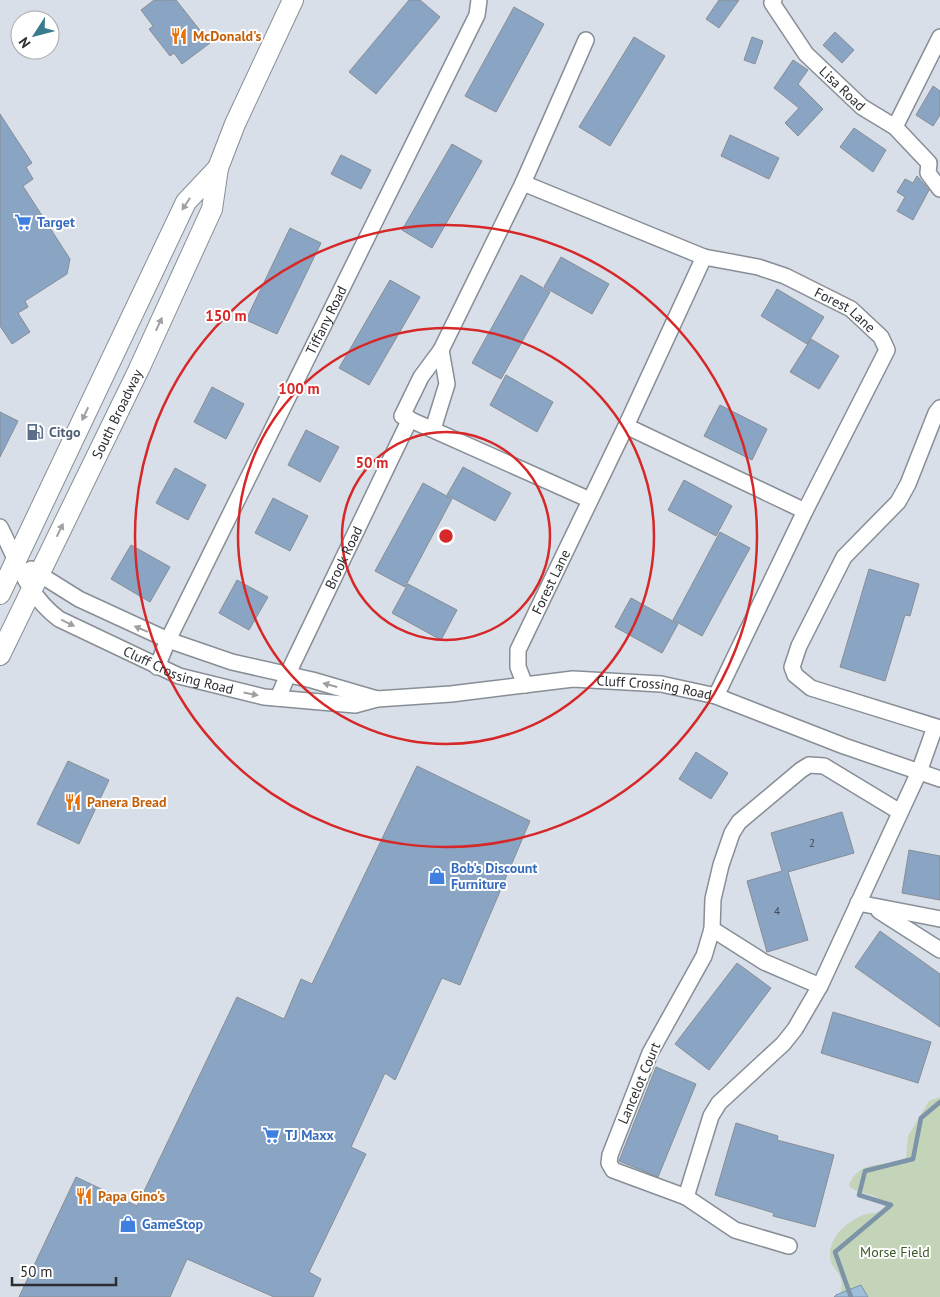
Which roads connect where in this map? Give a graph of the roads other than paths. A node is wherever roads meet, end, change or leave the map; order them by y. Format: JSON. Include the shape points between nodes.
{"nodes":[{"id":1,"x":293,"y":0,"type":"edge"},
{"id":2,"x":479,"y":0,"type":"edge"},
{"id":3,"x":772,"y":1,"type":"edge"},
{"id":4,"x":940,"y":37,"type":"edge"},
{"id":5,"x":586,"y":40,"type":"dead end"},
{"id":6,"x":896,"y":127,"type":"junction"},
{"id":7,"x":935,"y":163,"type":"edge"},
{"id":8,"x":218,"y":168,"type":"junction"},
{"id":9,"x":523,"y":183,"type":"junction"},
{"id":10,"x":940,"y":189,"type":"edge"},
{"id":11,"x":704,"y":257,"type":"junction"},
{"id":12,"x":441,"y":350,"type":"junction"},
{"id":13,"x":940,"y":408,"type":"edge"},
{"id":14,"x":406,"y":417,"type":"junction"},
{"id":15,"x":626,"y":426,"type":"junction"},
{"id":16,"x":434,"y":429,"type":"junction"},
{"id":17,"x":590,"y":500,"type":"junction"},
{"id":18,"x":805,"y":511,"type":"junction"},
{"id":19,"x":0,"y":527,"type":"edge"},
{"id":20,"x":16,"y":561,"type":"junction"},
{"id":21,"x":39,"y":573,"type":"junction"},
{"id":22,"x":31,"y":592,"type":"junction"},
{"id":23,"x":0,"y":594,"type":"edge"},
{"id":24,"x":168,"y":640,"type":"junction"},
{"id":25,"x":0,"y":655,"type":"edge"},
{"id":26,"x":158,"y":667,"type":"junction"},
{"id":27,"x":288,"y":675,"type":"junction"},
{"id":28,"x":525,"y":685,"type":"junction"},
{"id":29,"x":716,"y":696,"type":"junction"},
{"id":30,"x":278,"y":698,"type":"junction"},
{"id":31,"x":377,"y":699,"type":"junction"},
{"id":32,"x":938,"y":728,"type":"edge"},
{"id":33,"x":919,"y":772,"type":"junction"},
{"id":34,"x":940,"y":779,"type":"edge"},
{"id":35,"x":900,"y":812,"type":"junction"},
{"id":36,"x":865,"y":905,"type":"junction"},
{"id":37,"x":940,"y":919,"type":"edge"},
{"id":38,"x":712,"y":929,"type":"junction"},
{"id":39,"x":940,"y":950,"type":"edge"},
{"id":40,"x":820,"y":986,"type":"junction"},
{"id":41,"x":686,"y":1197,"type":"junction"},
{"id":42,"x":789,"y":1246,"type":"dead end"}],
"edges":[{"from":1,"to":8,"type":"main road","name":"South Broadway"},
{"from":2,"to":24,"type":"street","name":"Tiffany Road","via":[[472,24]]},
{"from":3,"to":6,"type":"street","name":"Lisa Road","via":[[806,54],[862,108]]},
{"from":4,"to":6,"type":"street"},
{"from":5,"to":9,"type":"street","name":"Brook Road"},
{"from":6,"to":7,"type":"street","name":"Lisa Road"},
{"from":7,"to":10,"type":"street","name":"Lisa Road","via":[[928,173]]},
{"from":8,"to":20,"type":"main road","name":"South Broadway","one_way":true,"via":[[186,202]]},
{"from":21,"to":8,"type":"main road","name":"South Broadway","one_way":true,"via":[[139,369],[212,209]]},
{"from":9,"to":11,"type":"street","name":"Forest Lane"},
{"from":9,"to":12,"type":"street","name":"Brook Road"},
{"from":11,"to":15,"type":"street","name":"Forest Lane"},
{"from":11,"to":18,"type":"street","name":"Forest Lane","via":[[758,267],[785,276],[851,308],[881,337],[887,350]]},
{"from":12,"to":14,"type":"street","name":"Brook Road","via":[[421,377]]},
{"from":12,"to":16,"type":"street","via":[[447,384]]},
{"from":13,"to":32,"type":"street","via":[[901,496],[844,558],[792,666],[795,675],[811,688]]},
{"from":14,"to":16,"type":"street"},
{"from":14,"to":27,"type":"street","name":"Brook Road"},
{"from":15,"to":17,"type":"street","name":"Forest Lane"},
{"from":15,"to":18,"type":"street"},
{"from":16,"to":17,"type":"street"},
{"from":17,"to":28,"type":"street","name":"Forest Lane","via":[[518,650],[518,667]]},
{"from":18,"to":29,"type":"street","name":"Forest Lane"},
{"from":19,"to":20,"type":"street","name":"Cluff Crossing Road"},
{"from":20,"to":21,"type":"street","name":"Cluff Crossing Road"},
{"from":20,"to":22,"type":"street","name":"Cluff Crossing Road"},
{"from":20,"to":23,"type":"main road","name":"South Broadway"},
{"from":21,"to":22,"type":"main road","name":"South Broadway"},
{"from":24,"to":21,"type":"street","name":"Cluff Crossing Road","one_way":true,"via":[[79,599]]},
{"from":22,"to":25,"type":"main road","name":"South Broadway"},
{"from":22,"to":26,"type":"street","name":"Cluff Crossing Road","one_way":true,"via":[[46,610],[59,619]]},
{"from":24,"to":26,"type":"street","name":"Tiffany Road"},
{"from":24,"to":27,"type":"street","name":"Cluff Crossing Road","via":[[232,662]]},
{"from":26,"to":30,"type":"street","name":"Cluff Crossing Road","one_way":true,"via":[[178,676]]},
{"from":27,"to":30,"type":"street","name":"Brook Road"},
{"from":31,"to":27,"type":"street","name":"Cluff Crossing Road","one_way":true},
{"from":28,"to":29,"type":"street","name":"Cluff Crossing Road","via":[[572,679],[612,680],[661,684]]},
{"from":28,"to":31,"type":"street","name":"Cluff Crossing Road"},
{"from":29,"to":33,"type":"street","name":"Cluff Crossing Road"},
{"from":30,"to":31,"type":"street","name":"Cluff Crossing Road","via":[[355,705]]},
{"from":32,"to":33,"type":"street"},
{"from":33,"to":34,"type":"street","name":"Cluff Crossing Road"},
{"from":33,"to":35,"type":"street"},
{"from":35,"to":36,"type":"street"},
{"from":35,"to":38,"type":"street","name":"Lancelot Court","via":[[824,766],[809,765],[747,814],[732,833],[713,899]]},
{"from":36,"to":37,"type":"street"},
{"from":36,"to":39,"type":"street"},
{"from":36,"to":40,"type":"street"},
{"from":38,"to":40,"type":"street","via":[[764,962]]},
{"from":38,"to":41,"type":"street","name":"Lancelot Court","via":[[700,965],[648,1058],[610,1155],[614,1170]]},
{"from":40,"to":41,"type":"street","via":[[799,1024],[783,1044],[719,1103],[711,1116]]},
{"from":41,"to":42,"type":"street","name":"Lancelot Court","via":[[735,1230]]}]}
